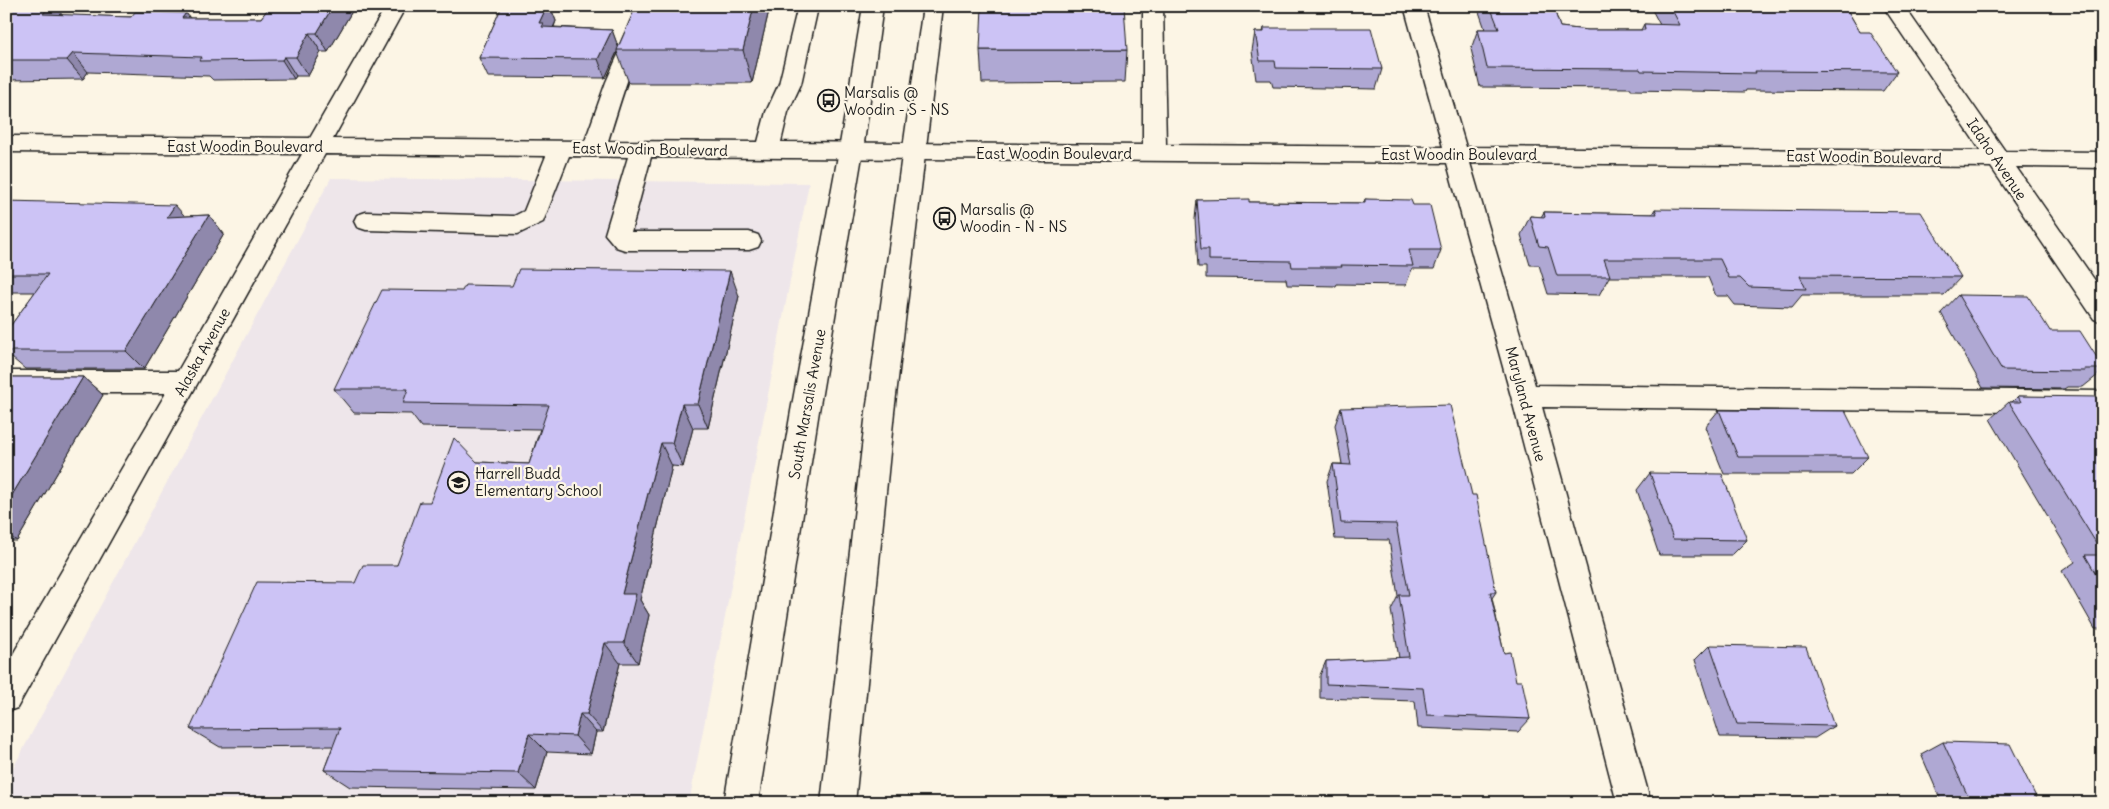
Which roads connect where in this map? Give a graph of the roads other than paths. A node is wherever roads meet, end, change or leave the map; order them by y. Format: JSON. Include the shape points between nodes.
{"nodes":[{"id":1,"x":396,"y":6,"type":"edge"},
{"id":2,"x":664,"y":6,"type":"edge"},
{"id":3,"x":811,"y":6,"type":"edge"},
{"id":4,"x":872,"y":6,"type":"edge"},
{"id":5,"x":933,"y":6,"type":"edge"},
{"id":6,"x":1153,"y":6,"type":"edge"},
{"id":7,"x":1414,"y":6,"type":"edge"},
{"id":8,"x":1893,"y":6,"type":"edge"},
{"id":9,"x":6,"y":144,"type":"edge"},
{"id":10,"x":317,"y":146,"type":"junction"},
{"id":11,"x":561,"y":148,"type":"junction"},
{"id":12,"x":594,"y":148,"type":"junction"},
{"id":13,"x":642,"y":149,"type":"junction"},
{"id":14,"x":768,"y":150,"type":"junction"},
{"id":15,"x":851,"y":150,"type":"junction"},
{"id":16,"x":915,"y":151,"type":"junction"},
{"id":17,"x":1155,"y":153,"type":"junction"},
{"id":18,"x":1455,"y":154,"type":"junction"},
{"id":19,"x":1996,"y":158,"type":"junction"},
{"id":20,"x":2103,"y":160,"type":"edge"},
{"id":21,"x":366,"y":221,"type":"dead end"},
{"id":22,"x":749,"y":241,"type":"dead end"},
{"id":23,"x":2103,"y":312,"type":"edge"},
{"id":24,"x":6,"y":382,"type":"edge"},
{"id":25,"x":186,"y":382,"type":"junction"},
{"id":26,"x":1525,"y":396,"type":"junction"},
{"id":27,"x":2103,"y":402,"type":"edge"},
{"id":28,"x":6,"y":697,"type":"edge"},
{"id":29,"x":741,"y":803,"type":"edge"},
{"id":30,"x":838,"y":803,"type":"edge"},
{"id":31,"x":1634,"y":803,"type":"edge"}],
"edges":[{"from":1,"to":10,"type":"street","name":"Alaska Avenue"},
{"from":2,"to":12,"type":"street","via":[[662,12],[642,23]]},
{"from":3,"to":14,"type":"street","via":[[807,10],[790,84],[777,112]]},
{"from":4,"to":15,"type":"street","name":"South Marsalis Avenue"},
{"from":5,"to":16,"type":"street"},
{"from":6,"to":17,"type":"street"},
{"from":7,"to":18,"type":"street","name":"Maryland Avenue"},
{"from":8,"to":19,"type":"street","name":"Idaho Avenue"},
{"from":9,"to":10,"type":"street","name":"East Woodin Boulevard"},
{"from":10,"to":11,"type":"street","name":"East Woodin Boulevard"},
{"from":10,"to":25,"type":"street","name":"Alaska Avenue"},
{"from":11,"to":12,"type":"street","name":"East Woodin Boulevard"},
{"from":11,"to":21,"type":"street","via":[[534,216],[518,224]]},
{"from":12,"to":13,"type":"street","name":"East Woodin Boulevard"},
{"from":13,"to":14,"type":"street","name":"East Woodin Boulevard"},
{"from":13,"to":22,"type":"street","via":[[617,234],[626,241]]},
{"from":14,"to":15,"type":"street","name":"East Woodin Boulevard"},
{"from":15,"to":16,"type":"street","name":"East Woodin Boulevard"},
{"from":15,"to":29,"type":"street","name":"South Marsalis Avenue"},
{"from":16,"to":17,"type":"street","name":"East Woodin Boulevard"},
{"from":16,"to":30,"type":"street","via":[[881,402]]},
{"from":17,"to":18,"type":"street","name":"East Woodin Boulevard"},
{"from":18,"to":19,"type":"street","name":"East Woodin Boulevard"},
{"from":18,"to":26,"type":"street","name":"Maryland Avenue"},
{"from":19,"to":20,"type":"street","name":"East Woodin Boulevard"},
{"from":19,"to":23,"type":"street","name":"Idaho Avenue"},
{"from":24,"to":25,"type":"street"},
{"from":25,"to":28,"type":"street","name":"Alaska Avenue"},
{"from":26,"to":27,"type":"street"},
{"from":26,"to":31,"type":"street","name":"Maryland Avenue"}]}
